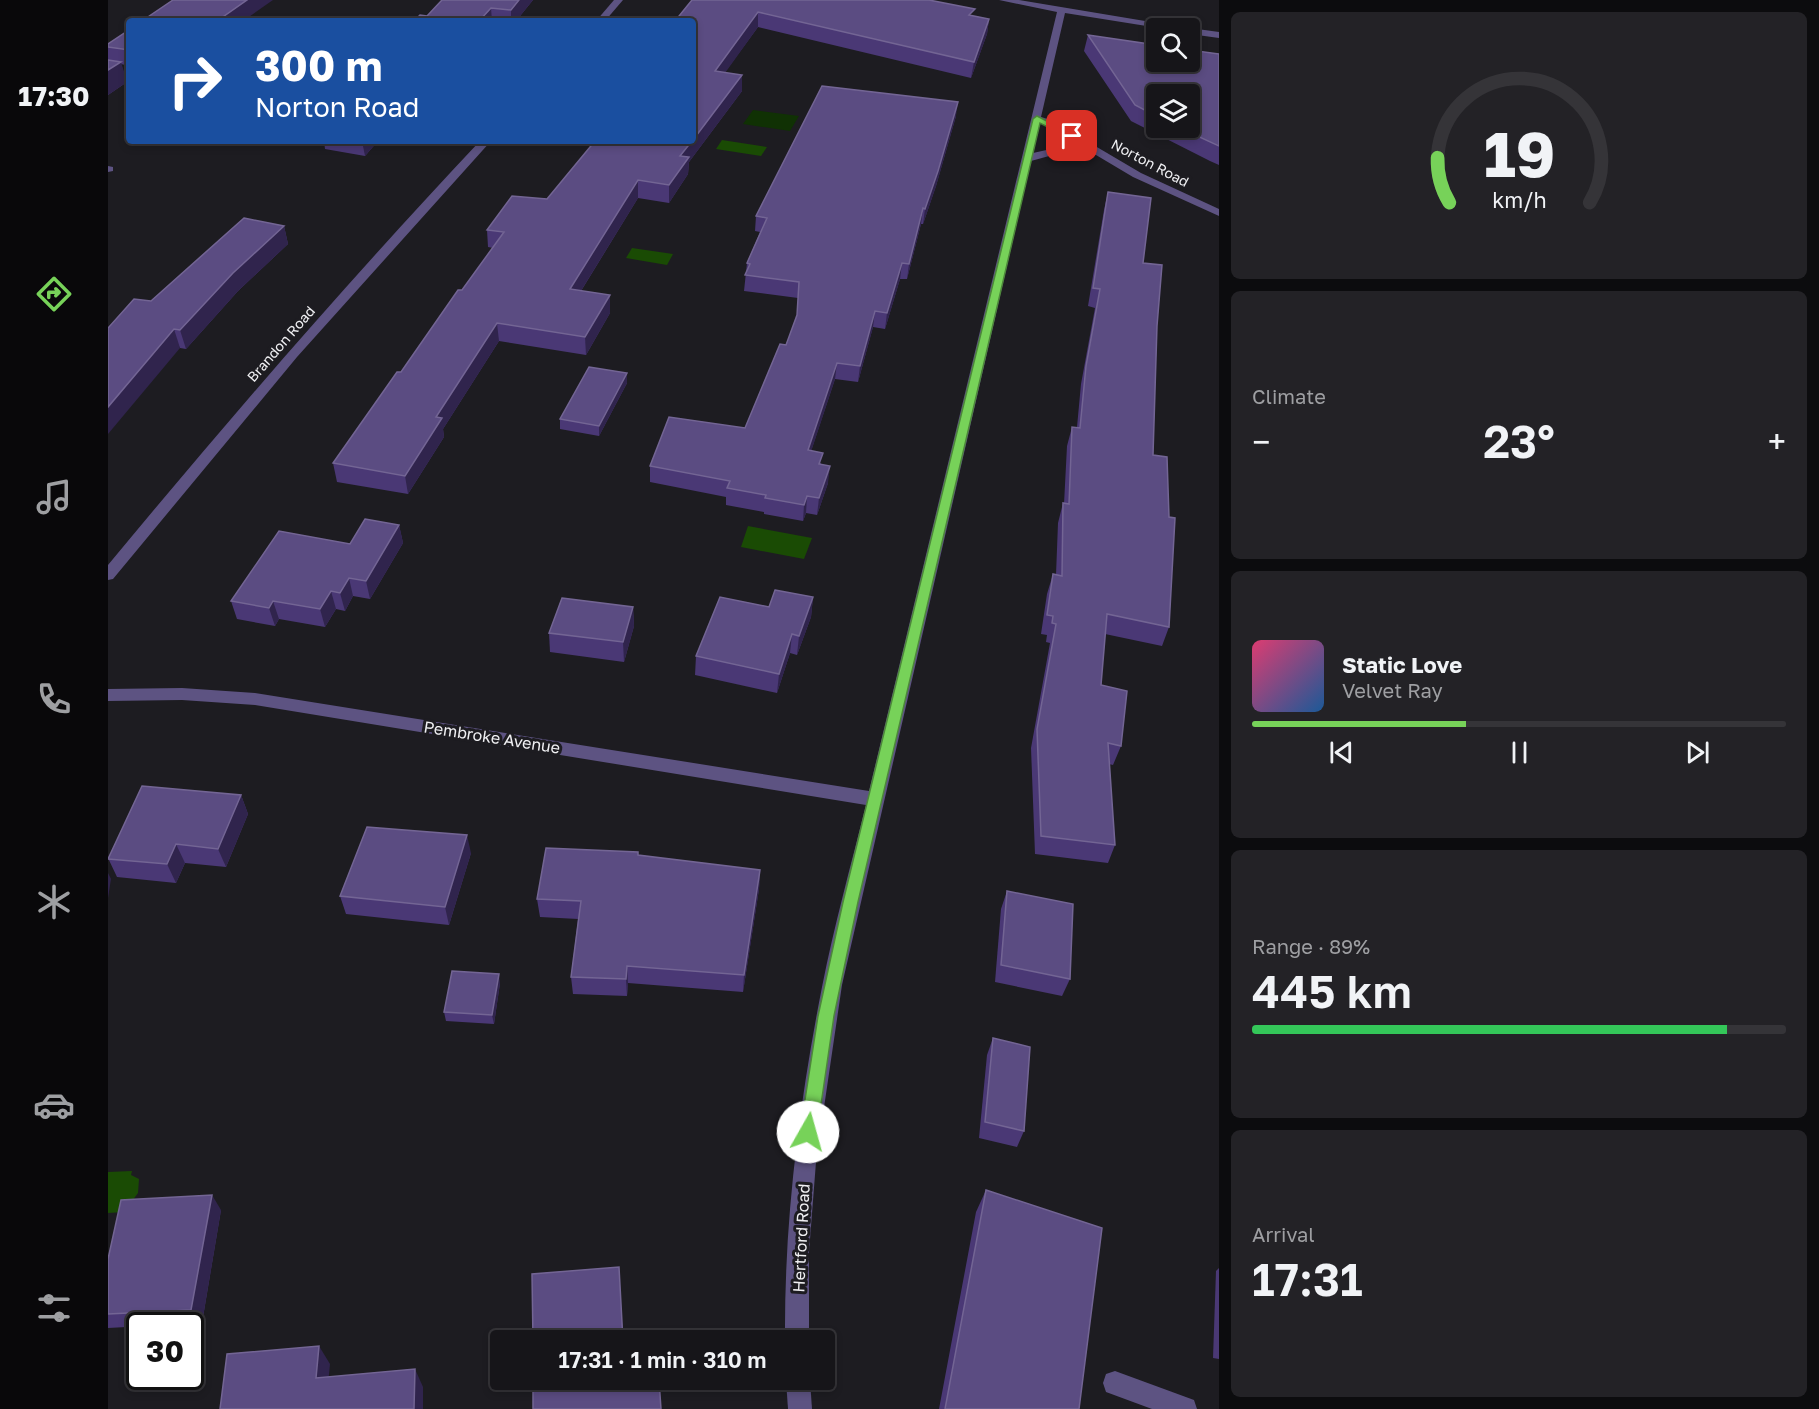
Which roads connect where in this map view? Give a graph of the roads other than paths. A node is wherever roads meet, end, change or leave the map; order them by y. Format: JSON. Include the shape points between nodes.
{"nodes":[{"id":1,"x":619,"y":0,"type":"edge"},
{"id":2,"x":1003,"y":0,"type":"edge"},
{"id":3,"x":1061,"y":12,"type":"junction"},
{"id":4,"x":603,"y":18,"type":"edge"},
{"id":5,"x":1146,"y":24,"type":"edge"},
{"id":6,"x":1200,"y":32,"type":"edge"},
{"id":7,"x":1219,"y":35,"type":"edge"},
{"id":8,"x":1037,"y":119,"type":"junction"},
{"id":9,"x":483,"y":144,"type":"edge"},
{"id":10,"x":1102,"y":154,"type":"junction"},
{"id":11,"x":1027,"y":159,"type":"junction"},
{"id":12,"x":1219,"y":213,"type":"edge"},
{"id":13,"x":108,"y":575,"type":"edge"},
{"id":14,"x":108,"y":694,"type":"edge"},
{"id":15,"x":874,"y":799,"type":"junction"},
{"id":16,"x":797,"y":1330,"type":"edge"},
{"id":17,"x":1115,"y":1383,"type":"dead end"},
{"id":18,"x":799,"y":1390,"type":"edge"},
{"id":19,"x":801,"y":1409,"type":"edge"},
{"id":20,"x":1185,"y":1409,"type":"edge"}],
"edges":[{"from":1,"to":4,"type":"street"},
{"from":2,"to":3,"type":"street"},
{"from":3,"to":5,"type":"street"},
{"from":3,"to":8,"type":"street","name":"Hertford Road"},
{"from":6,"to":7,"type":"street"},
{"from":8,"to":10,"type":"street","name":"Norton Road"},
{"from":8,"to":11,"type":"street","name":"Hertford Road"},
{"from":9,"to":13,"type":"street","name":"Brandon Road","via":[[274,374]]},
{"from":10,"to":11,"type":"street","via":[[1057,151]]},
{"from":10,"to":12,"type":"street","name":"Norton Road","via":[[1170,192]]},
{"from":11,"to":15,"type":"street","name":"Hertford Road"},
{"from":14,"to":15,"type":"street","name":"Pembroke Avenue","via":[[255,699]]},
{"from":15,"to":16,"type":"street","name":"Hertford Road","via":[[832,985],[810,1113],[799,1244]]},
{"from":17,"to":20,"type":"street"},
{"from":18,"to":19,"type":"street"}]}
